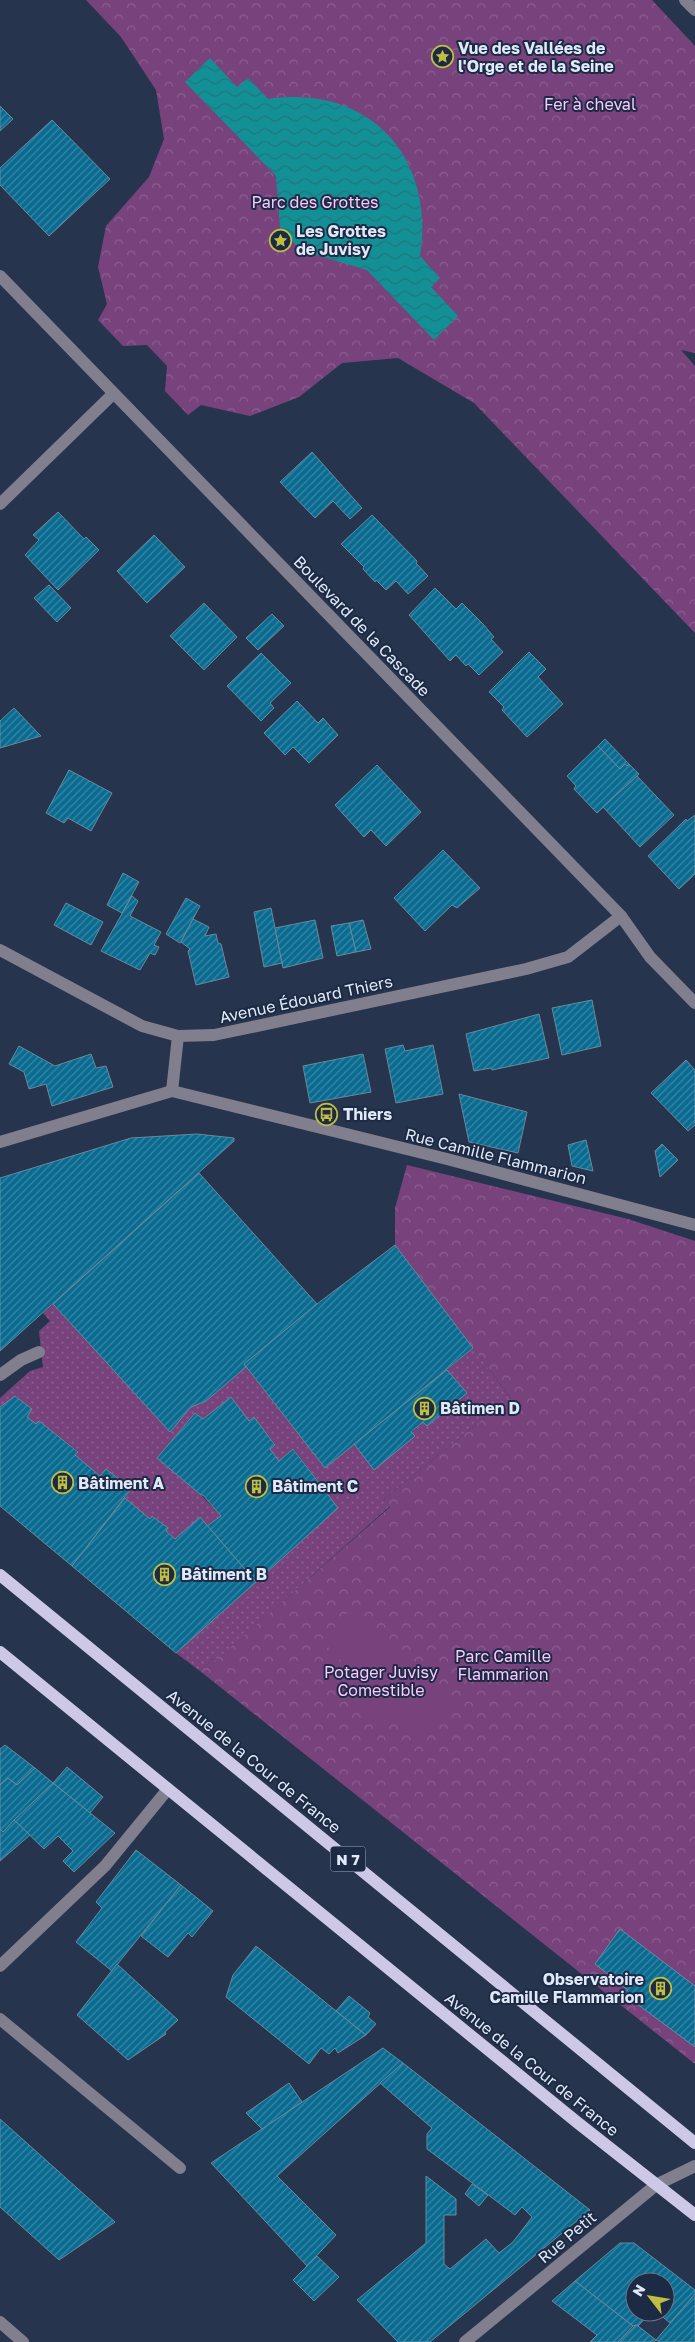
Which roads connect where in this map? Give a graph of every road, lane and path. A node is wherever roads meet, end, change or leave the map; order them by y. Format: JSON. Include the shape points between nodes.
{"nodes":[{"id":1,"x":685,"y":0,"type":"edge"},
{"id":2,"x":695,"y":10,"type":"edge"},
{"id":3,"x":0,"y":276,"type":"edge"},
{"id":4,"x":113,"y":394,"type":"junction"},
{"id":5,"x":0,"y":504,"type":"edge"},
{"id":6,"x":620,"y":916,"type":"junction"},
{"id":7,"x":0,"y":950,"type":"edge"},
{"id":8,"x":695,"y":1003,"type":"edge"},
{"id":9,"x":178,"y":1036,"type":"junction"},
{"id":10,"x":172,"y":1091,"type":"junction"},
{"id":11,"x":0,"y":1142,"type":"edge"},
{"id":12,"x":695,"y":1224,"type":"edge"},
{"id":13,"x":39,"y":1352,"type":"dead end"},
{"id":14,"x":0,"y":1376,"type":"edge"},
{"id":15,"x":0,"y":1575,"type":"edge"},
{"id":16,"x":0,"y":1652,"type":"edge"},
{"id":17,"x":168,"y":1789,"type":"junction"},
{"id":18,"x":0,"y":1966,"type":"edge"},
{"id":19,"x":0,"y":2019,"type":"edge"},
{"id":20,"x":695,"y":2143,"type":"edge"},
{"id":21,"x":695,"y":2166,"type":"edge"},
{"id":22,"x":180,"y":2168,"type":"dead end"},
{"id":23,"x":656,"y":2185,"type":"junction"},
{"id":24,"x":695,"y":2215,"type":"edge"},
{"id":25,"x":0,"y":2322,"type":"edge"},
{"id":26,"x":24,"y":2342,"type":"edge"},
{"id":27,"x":465,"y":2342,"type":"edge"}],
"edges":[{"from":1,"to":2,"type":"street"},
{"from":3,"to":4,"type":"street","name":"Boulevard de la Cascade"},
{"from":4,"to":5,"type":"street"},
{"from":4,"to":6,"type":"street","name":"Boulevard de la Cascade"},
{"from":6,"to":8,"type":"street","name":"Boulevard de la Cascade","via":[[650,957]]},
{"from":6,"to":9,"type":"street","name":"Avenue Édouard Thiers","via":[[568,957],[214,1035]]},
{"from":7,"to":9,"type":"street","name":"Avenue Édouard Thiers","via":[[142,1026]]},
{"from":9,"to":10,"type":"street"},
{"from":10,"to":11,"type":"street"},
{"from":10,"to":12,"type":"street","name":"Rue Camille Flammarion"},
{"from":13,"to":14,"type":"street","via":[[21,1360]]},
{"from":15,"to":20,"type":"main road","name":"Avenue de la Cour de France","number":"N 7"},
{"from":16,"to":17,"type":"main road","name":"Avenue de la Cour de France"},
{"from":17,"to":18,"type":"street","via":[[105,1866]]},
{"from":17,"to":23,"type":"main road","name":"Avenue de la Cour de France"},
{"from":19,"to":22,"type":"street"},
{"from":21,"to":23,"type":"street","name":"Rue Petit"},
{"from":23,"to":24,"type":"main road","name":"Avenue de la Cour de France"},
{"from":23,"to":27,"type":"street","name":"Rue Petit"},
{"from":25,"to":26,"type":"street"}]}
